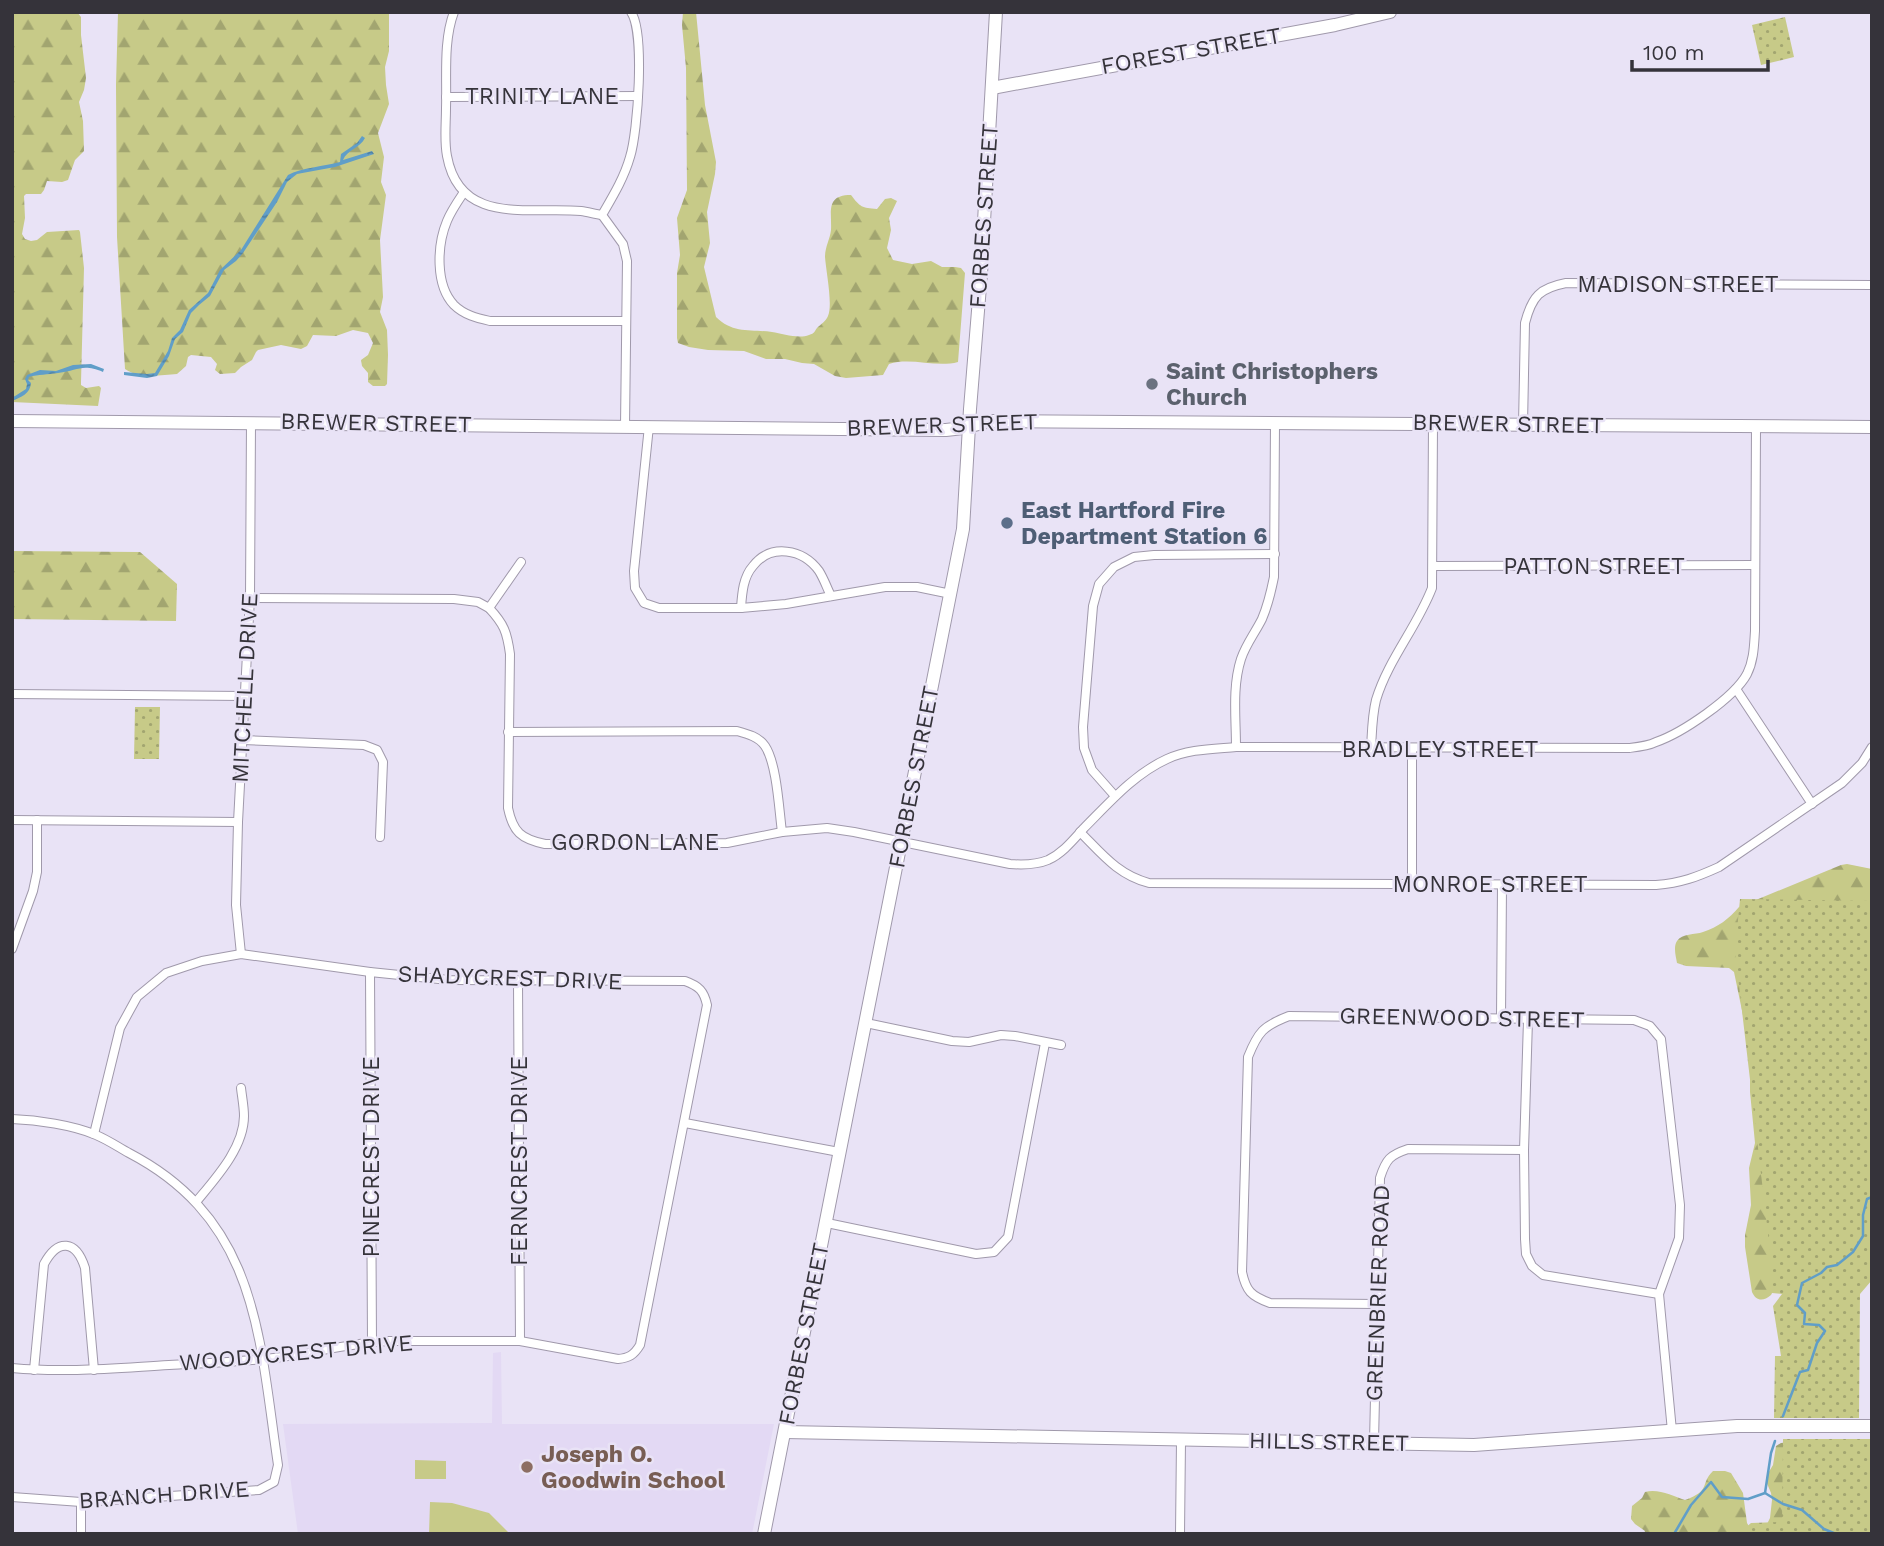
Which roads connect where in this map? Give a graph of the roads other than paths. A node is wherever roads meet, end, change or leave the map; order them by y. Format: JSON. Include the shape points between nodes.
{"nodes":[{"id":1,"x":454,"y":12,"type":"edge"},
{"id":2,"x":631,"y":12,"type":"edge"},
{"id":3,"x":996,"y":12,"type":"edge"},
{"id":4,"x":1390,"y":12,"type":"edge"},
{"id":5,"x":992,"y":88,"type":"junction"},
{"id":6,"x":638,"y":96,"type":"junction"},
{"id":7,"x":446,"y":97,"type":"junction"},
{"id":8,"x":464,"y":192,"type":"junction"},
{"id":9,"x":602,"y":215,"type":"junction"},
{"id":10,"x":1872,"y":285,"type":"edge"},
{"id":11,"x":625,"y":321,"type":"junction"},
{"id":12,"x":12,"y":421,"type":"edge"},
{"id":13,"x":251,"y":422,"type":"junction"},
{"id":14,"x":1275,"y":423,"type":"junction"},
{"id":15,"x":1433,"y":424,"type":"junction"},
{"id":16,"x":1523,"y":425,"type":"junction"},
{"id":17,"x":625,"y":426,"type":"junction"},
{"id":18,"x":649,"y":426,"type":"junction"},
{"id":19,"x":969,"y":426,"type":"junction"},
{"id":20,"x":1756,"y":427,"type":"junction"},
{"id":21,"x":1872,"y":427,"type":"edge"},
{"id":22,"x":1275,"y":554,"type":"junction"},
{"id":23,"x":521,"y":562,"type":"dead end"},
{"id":24,"x":1755,"y":565,"type":"junction"},
{"id":25,"x":1433,"y":566,"type":"junction"},
{"id":26,"x":951,"y":594,"type":"junction"},
{"id":27,"x":831,"y":596,"type":"junction"},
{"id":28,"x":250,"y":598,"type":"junction"},
{"id":29,"x":489,"y":608,"type":"junction"},
{"id":30,"x":741,"y":608,"type":"junction"},
{"id":31,"x":1736,"y":689,"type":"junction"},
{"id":32,"x":12,"y":694,"type":"edge"},
{"id":33,"x":244,"y":696,"type":"junction"},
{"id":34,"x":508,"y":732,"type":"junction"},
{"id":35,"x":243,"y":740,"type":"junction"},
{"id":36,"x":1236,"y":747,"type":"junction"},
{"id":37,"x":1872,"y":747,"type":"edge"},
{"id":38,"x":1371,"y":749,"type":"junction"},
{"id":39,"x":1412,"y":749,"type":"junction"},
{"id":40,"x":1115,"y":796,"type":"junction"},
{"id":41,"x":1812,"y":804,"type":"junction"},
{"id":42,"x":12,"y":820,"type":"edge"},
{"id":43,"x":37,"y":820,"type":"junction"},
{"id":44,"x":237,"y":822,"type":"junction"},
{"id":45,"x":782,"y":832,"type":"junction"},
{"id":46,"x":1080,"y":832,"type":"junction"},
{"id":47,"x":380,"y":837,"type":"dead end"},
{"id":48,"x":902,"y":842,"type":"junction"},
{"id":49,"x":1412,"y":883,"type":"junction"},
{"id":50,"x":1502,"y":885,"type":"junction"},
{"id":51,"x":12,"y":949,"type":"edge"},
{"id":52,"x":241,"y":954,"type":"junction"},
{"id":53,"x":370,"y":972,"type":"junction"},
{"id":54,"x":518,"y":981,"type":"junction"},
{"id":55,"x":1500,"y":1018,"type":"junction"},
{"id":56,"x":1528,"y":1020,"type":"junction"},
{"id":57,"x":866,"y":1023,"type":"junction"},
{"id":58,"x":1045,"y":1042,"type":"junction"},
{"id":59,"x":1060,"y":1045,"type":"dead end"},
{"id":60,"x":241,"y":1088,"type":"dead end"},
{"id":61,"x":12,"y":1119,"type":"edge"},
{"id":62,"x":685,"y":1123,"type":"junction"},
{"id":63,"x":94,"y":1134,"type":"junction"},
{"id":64,"x":1524,"y":1150,"type":"junction"},
{"id":65,"x":839,"y":1152,"type":"junction"},
{"id":66,"x":196,"y":1202,"type":"junction"},
{"id":67,"x":827,"y":1223,"type":"junction"},
{"id":68,"x":1659,"y":1294,"type":"junction"},
{"id":69,"x":1377,"y":1304,"type":"junction"},
{"id":70,"x":520,"y":1341,"type":"junction"},
{"id":71,"x":372,"y":1342,"type":"junction"},
{"id":72,"x":264,"y":1359,"type":"junction"},
{"id":73,"x":12,"y":1368,"type":"edge"},
{"id":74,"x":34,"y":1370,"type":"junction"},
{"id":75,"x":94,"y":1370,"type":"junction"},
{"id":76,"x":1872,"y":1426,"type":"edge"},
{"id":77,"x":1672,"y":1431,"type":"junction"},
{"id":78,"x":785,"y":1432,"type":"junction"},
{"id":79,"x":1181,"y":1440,"type":"junction"},
{"id":80,"x":1374,"y":1442,"type":"junction"},
{"id":81,"x":12,"y":1497,"type":"edge"},
{"id":82,"x":81,"y":1502,"type":"junction"},
{"id":83,"x":81,"y":1534,"type":"edge"},
{"id":84,"x":764,"y":1534,"type":"edge"},
{"id":85,"x":1180,"y":1534,"type":"edge"}],
"edges":[{"from":1,"to":7,"type":"street"},
{"from":2,"to":6,"type":"street","via":[[638,40]]},
{"from":3,"to":5,"type":"main road","name":"FORBES STREET"},
{"from":4,"to":5,"type":"main road","name":"FOREST STREET"},
{"from":5,"to":19,"type":"main road","name":"FORBES STREET"},
{"from":6,"to":7,"type":"street","name":"TRINITY LANE"},
{"from":6,"to":9,"type":"street","via":[[631,156]]},
{"from":7,"to":8,"type":"street","via":[[447,158]]},
{"from":8,"to":9,"type":"street","via":[[499,209]]},
{"from":8,"to":11,"type":"street","via":[[447,220],[440,246],[440,269],[454,306],[489,321]]},
{"from":9,"to":11,"type":"street","via":[[623,244],[627,261]]},
{"from":10,"to":16,"type":"street","name":"MADISON STREET","via":[[1551,286],[1536,295],[1525,323]]},
{"from":11,"to":17,"type":"street"},
{"from":12,"to":13,"type":"main road","name":"BREWER STREET"},
{"from":13,"to":17,"type":"main road","name":"BREWER STREET"},
{"from":13,"to":28,"type":"street","name":"MITCHELL DRIVE"},
{"from":14,"to":15,"type":"main road","name":"BREWER STREET"},
{"from":14,"to":19,"type":"main road","name":"BREWER STREET","via":[[990,421]]},
{"from":14,"to":22,"type":"street"},
{"from":15,"to":16,"type":"main road","name":"BREWER STREET"},
{"from":15,"to":25,"type":"street"},
{"from":16,"to":20,"type":"main road","name":"BREWER STREET"},
{"from":17,"to":18,"type":"main road","name":"BREWER STREET"},
{"from":18,"to":19,"type":"main road","name":"BREWER STREET","via":[[946,430]]},
{"from":18,"to":30,"type":"street","via":[[635,588],[644,603],[659,608]]},
{"from":19,"to":26,"type":"main road","name":"FORBES STREET","via":[[965,517]]},
{"from":20,"to":21,"type":"main road","name":"BREWER STREET"},
{"from":20,"to":24,"type":"street","name":"BRADLEY STREET"},
{"from":22,"to":36,"type":"street","via":[[1270,600],[1247,642],[1236,683]]},
{"from":22,"to":40,"type":"street","via":[[1134,557],[1114,567],[1099,584],[1093,606],[1084,748],[1092,770]]},
{"from":23,"to":29,"type":"street"},
{"from":24,"to":25,"type":"street","name":"PATTON STREET"},
{"from":24,"to":31,"type":"street","name":"BRADLEY STREET","via":[[1754,653]]},
{"from":25,"to":38,"type":"street","via":[[1432,588],[1423,610],[1377,698]]},
{"from":26,"to":27,"type":"street","via":[[885,587]]},
{"from":26,"to":48,"type":"main road","name":"FORBES STREET"},
{"from":27,"to":30,"type":"street"},
{"from":27,"to":30,"type":"street","via":[[818,570],[786,550],[765,555],[752,566],[743,586]]},
{"from":28,"to":29,"type":"street","via":[[454,599]]},
{"from":28,"to":33,"type":"street","name":"MITCHELL DRIVE"},
{"from":29,"to":34,"type":"street","name":"GORDON LANE","via":[[507,633]]},
{"from":31,"to":39,"type":"street","name":"BRADLEY STREET","via":[[1679,732],[1629,748]]},
{"from":31,"to":41,"type":"street"},
{"from":32,"to":33,"type":"street"},
{"from":33,"to":35,"type":"street","name":"MITCHELL DRIVE"},
{"from":34,"to":45,"type":"street","via":[[737,731],[752,735],[765,746],[772,763]]},
{"from":34,"to":45,"type":"street","name":"GORDON LANE","via":[[511,824],[531,841],[727,843]]},
{"from":35,"to":44,"type":"street","name":"MITCHELL DRIVE"},
{"from":35,"to":47,"type":"street","via":[[364,745],[377,750],[383,762]]},
{"from":36,"to":38,"type":"street","name":"BRADLEY STREET"},
{"from":36,"to":40,"type":"street","name":"BRADLEY STREET","via":[[1167,758]]},
{"from":37,"to":41,"type":"street","name":"MONROE STREET","via":[[1862,764]]},
{"from":38,"to":39,"type":"street","name":"BRADLEY STREET"},
{"from":39,"to":49,"type":"street"},
{"from":40,"to":46,"type":"street","name":"BRADLEY STREET"},
{"from":41,"to":50,"type":"street","name":"MONROE STREET","via":[[1719,867],[1678,883]]},
{"from":42,"to":43,"type":"street"},
{"from":43,"to":44,"type":"street"},
{"from":43,"to":51,"type":"street","via":[[37,872]]},
{"from":44,"to":52,"type":"street","name":"MITCHELL DRIVE","via":[[236,905]]},
{"from":45,"to":48,"type":"street","name":"GORDON LANE","via":[[827,828]]},
{"from":46,"to":48,"type":"street","name":"BRADLEY STREET","via":[[1048,860],[1030,865]]},
{"from":46,"to":49,"type":"street","name":"MONROE STREET","via":[[1121,872],[1149,883]]},
{"from":48,"to":57,"type":"main road","name":"FORBES STREET"},
{"from":49,"to":50,"type":"street","name":"MONROE STREET"},
{"from":50,"to":55,"type":"street"},
{"from":52,"to":53,"type":"street","name":"SHADYCREST DRIVE"},
{"from":52,"to":63,"type":"street","name":"SHADYCREST DRIVE","via":[[166,973],[137,997],[120,1028]]},
{"from":53,"to":54,"type":"street","name":"SHADYCREST DRIVE"},
{"from":53,"to":71,"type":"street","name":"PINECREST DRIVE"},
{"from":54,"to":62,"type":"street","name":"SHADYCREST DRIVE","via":[[685,981],[696,985],[707,1005]]},
{"from":54,"to":70,"type":"street","name":"FERNCREST DRIVE"},
{"from":55,"to":56,"type":"street","name":"GREENWOOD STREET"},
{"from":55,"to":69,"type":"street","name":"GREENWOOD STREET","via":[[1289,1016],[1269,1024],[1256,1037],[1248,1058],[1245,1286],[1269,1303]]},
{"from":56,"to":64,"type":"street"},
{"from":56,"to":68,"type":"street","name":"GREENWOOD STREET","via":[[1634,1020],[1650,1026],[1661,1039],[1680,1205],[1679,1238]]},
{"from":57,"to":58,"type":"street","via":[[952,1041],[1000,1035]]},
{"from":57,"to":65,"type":"main road","name":"FORBES STREET"},
{"from":58,"to":59,"type":"street"},
{"from":58,"to":67,"type":"street","via":[[1008,1237],[994,1252],[976,1254]]},
{"from":60,"to":66,"type":"street","via":[[244,1118],[235,1150]]},
{"from":61,"to":63,"type":"street","name":"BRANCH DRIVE"},
{"from":62,"to":65,"type":"street"},
{"from":62,"to":70,"type":"street","name":"WOODYCREST DRIVE","via":[[635,1353],[618,1359]]},
{"from":63,"to":66,"type":"street","name":"BRANCH DRIVE","via":[[156,1167]]},
{"from":64,"to":68,"type":"street","via":[[1526,1254],[1532,1266],[1543,1275]]},
{"from":64,"to":69,"type":"street","name":"GREENBRIER ROAD","via":[[1408,1149],[1393,1154],[1380,1178]]},
{"from":65,"to":67,"type":"main road","name":"FORBES STREET"},
{"from":66,"to":72,"type":"street","name":"BRANCH DRIVE","via":[[239,1269]]},
{"from":67,"to":78,"type":"main road","name":"FORBES STREET"},
{"from":68,"to":77,"type":"street","name":"GREENWOOD STREET"},
{"from":69,"to":80,"type":"street","name":"GREENBRIER ROAD"},
{"from":70,"to":71,"type":"street","name":"WOODYCREST DRIVE"},
{"from":71,"to":72,"type":"street","name":"WOODYCREST DRIVE"},
{"from":72,"to":75,"type":"street","name":"WOODYCREST DRIVE"},
{"from":72,"to":82,"type":"street","name":"BRANCH DRIVE","via":[[278,1465],[274,1482],[259,1490]]},
{"from":73,"to":74,"type":"street","name":"WOODYCREST DRIVE"},
{"from":74,"to":75,"type":"street","name":"WOODYCREST DRIVE"},
{"from":74,"to":75,"type":"street","via":[[44,1264],[58,1247],[70,1246],[80,1254],[85,1268]]},
{"from":76,"to":77,"type":"main road","name":"HILLS STREET"},
{"from":77,"to":80,"type":"main road","name":"HILLS STREET","via":[[1474,1445]]},
{"from":78,"to":79,"type":"main road","name":"HILLS STREET"},
{"from":78,"to":84,"type":"main road","name":"FORBES STREET"},
{"from":79,"to":80,"type":"main road","name":"HILLS STREET"},
{"from":79,"to":85,"type":"street"},
{"from":81,"to":82,"type":"street","name":"BRANCH DRIVE"},
{"from":82,"to":83,"type":"street"}]}
